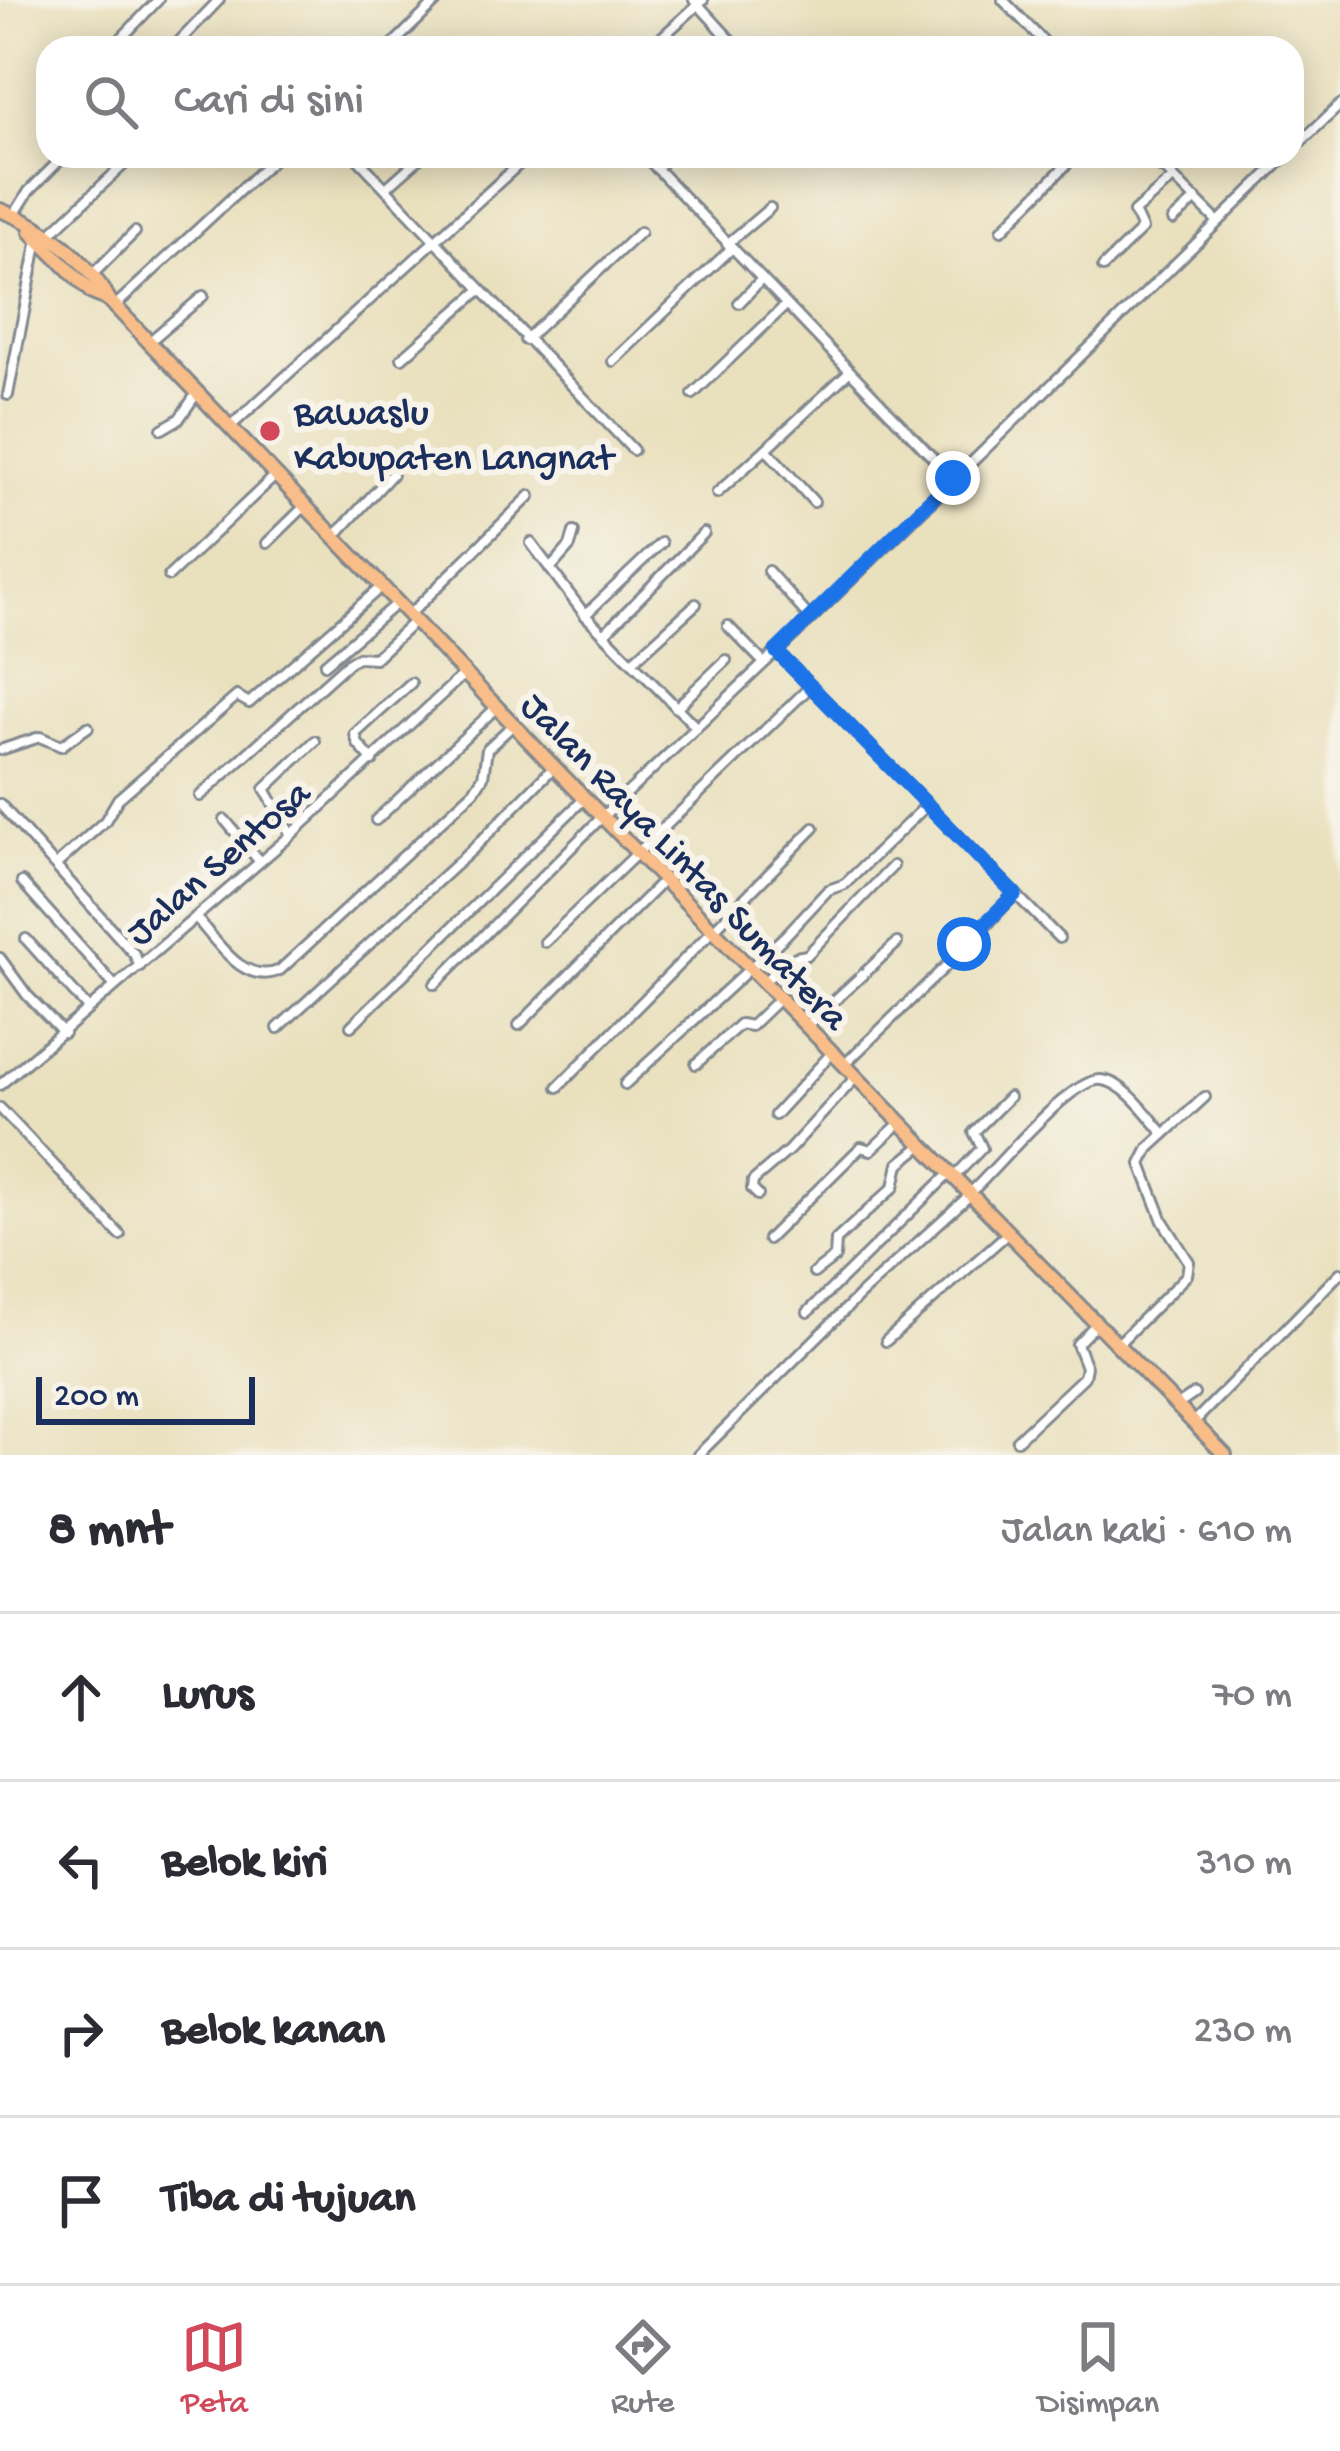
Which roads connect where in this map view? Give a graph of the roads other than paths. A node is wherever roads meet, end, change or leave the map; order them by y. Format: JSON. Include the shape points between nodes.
{"nodes":[{"id":1,"x":158,"y":0,"type":"edge"},
{"id":2,"x":219,"y":0,"type":"edge"},
{"id":3,"x":439,"y":0,"type":"edge"},
{"id":4,"x":1003,"y":0,"type":"edge"},
{"id":5,"x":699,"y":2,"type":"edge"},
{"id":6,"x":124,"y":36,"type":"edge"},
{"id":7,"x":184,"y":36,"type":"edge"},
{"id":8,"x":402,"y":36,"type":"edge"},
{"id":9,"x":663,"y":36,"type":"edge"},
{"id":10,"x":728,"y":36,"type":"edge"},
{"id":11,"x":1038,"y":36,"type":"edge"},
{"id":12,"x":1340,"y":105,"type":"edge"},
{"id":13,"x":1304,"y":137,"type":"edge"},
{"id":14,"x":52,"y":168,"type":"edge"},
{"id":15,"x":120,"y":168,"type":"edge"},
{"id":16,"x":264,"y":168,"type":"edge"},
{"id":17,"x":367,"y":168,"type":"edge"},
{"id":18,"x":408,"y":168,"type":"edge"},
{"id":19,"x":514,"y":168,"type":"edge"},
{"id":20,"x":656,"y":168,"type":"edge"},
{"id":21,"x":1064,"y":168,"type":"edge"},
{"id":22,"x":1270,"y":168,"type":"edge"},
{"id":23,"x":1163,"y":169,"type":"edge"},
{"id":24,"x":1172,"y":179,"type":"junction"},
{"id":25,"x":386,"y":188,"type":"junction"},
{"id":26,"x":1196,"y":199,"type":"junction"},
{"id":27,"x":770,"y":208,"type":"dead end"},
{"id":28,"x":5,"y":214,"type":"edge"},
{"id":29,"x":1173,"y":220,"type":"dead end"},
{"id":30,"x":1218,"y":222,"type":"junction"},
{"id":31,"x":1001,"y":230,"type":"dead end"},
{"id":32,"x":135,"y":232,"type":"dead end"},
{"id":33,"x":640,"y":232,"type":"dead end"},
{"id":34,"x":44,"y":236,"type":"junction"},
{"id":35,"x":434,"y":239,"type":"junction"},
{"id":36,"x":729,"y":246,"type":"junction"},
{"id":37,"x":1103,"y":267,"type":"dead end"},
{"id":38,"x":94,"y":273,"type":"junction"},
{"id":39,"x":761,"y":280,"type":"junction"},
{"id":40,"x":479,"y":291,"type":"junction"},
{"id":41,"x":202,"y":296,"type":"dead end"},
{"id":42,"x":113,"y":303,"type":"junction"},
{"id":43,"x":739,"y":303,"type":"dead end"},
{"id":44,"x":786,"y":305,"type":"junction"},
{"id":45,"x":150,"y":340,"type":"junction"},
{"id":46,"x":525,"y":340,"type":"junction"},
{"id":47,"x":402,"y":358,"type":"dead end"},
{"id":48,"x":613,"y":361,"type":"dead end"},
{"id":49,"x":849,"y":372,"type":"junction"},
{"id":50,"x":198,"y":392,"type":"junction"},
{"id":51,"x":693,"y":394,"type":"dead end"},
{"id":52,"x":8,"y":395,"type":"dead end"},
{"id":53,"x":230,"y":426,"type":"junction"},
{"id":54,"x":162,"y":429,"type":"dead end"},
{"id":55,"x":633,"y":449,"type":"dead end"},
{"id":56,"x":766,"y":449,"type":"junction"},
{"id":57,"x":392,"y":474,"type":"dead end"},
{"id":58,"x":275,"y":476,"type":"junction"},
{"id":59,"x":953,"y":478,"type":"junction"},
{"id":60,"x":717,"y":493,"type":"dead end"},
{"id":61,"x":530,"y":496,"type":"dead end"},
{"id":62,"x":814,"y":502,"type":"dead end"},
{"id":63,"x":304,"y":507,"type":"junction"},
{"id":64,"x":574,"y":532,"type":"dead end"},
{"id":65,"x":704,"y":533,"type":"dead end"},
{"id":66,"x":334,"y":538,"type":"junction"},
{"id":67,"x":267,"y":543,"type":"dead end"},
{"id":68,"x":531,"y":543,"type":"dead end"},
{"id":69,"x":661,"y":543,"type":"dead end"},
{"id":70,"x":550,"y":569,"type":"junction"},
{"id":71,"x":768,"y":571,"type":"dead end"},
{"id":72,"x":169,"y":576,"type":"dead end"},
{"id":73,"x":381,"y":587,"type":"junction"},
{"id":74,"x":397,"y":603,"type":"junction"},
{"id":75,"x":696,"y":604,"type":"dead end"},
{"id":76,"x":585,"y":615,"type":"junction"},
{"id":77,"x":412,"y":618,"type":"junction"},
{"id":78,"x":811,"y":619,"type":"junction"},
{"id":79,"x":728,"y":626,"type":"dead end"},
{"id":80,"x":604,"y":634,"type":"junction"},
{"id":81,"x":776,"y":651,"type":"junction"},
{"id":82,"x":726,"y":660,"type":"dead end"},
{"id":83,"x":632,"y":662,"type":"junction"},
{"id":84,"x":764,"y":663,"type":"junction"},
{"id":85,"x":325,"y":664,"type":"dead end"},
{"id":86,"x":465,"y":673,"type":"junction"},
{"id":87,"x":411,"y":683,"type":"dead end"},
{"id":88,"x":811,"y":686,"type":"junction"},
{"id":89,"x":497,"y":707,"type":"junction"},
{"id":90,"x":676,"y":708,"type":"junction"},
{"id":91,"x":514,"y":724,"type":"junction"},
{"id":92,"x":88,"y":727,"type":"dead end"},
{"id":93,"x":697,"y":728,"type":"junction"},
{"id":94,"x":315,"y":741,"type":"dead end"},
{"id":95,"x":0,"y":750,"type":"edge"},
{"id":96,"x":373,"y":761,"type":"junction"},
{"id":97,"x":554,"y":767,"type":"junction"},
{"id":98,"x":200,"y":796,"type":"dead end"},
{"id":99,"x":585,"y":798,"type":"junction"},
{"id":100,"x":0,"y":804,"type":"edge"},
{"id":101,"x":928,"y":804,"type":"junction"},
{"id":102,"x":603,"y":816,"type":"junction"},
{"id":103,"x":225,"y":820,"type":"dead end"},
{"id":104,"x":376,"y":820,"type":"dead end"},
{"id":105,"x":814,"y":828,"type":"dead end"},
{"id":106,"x":291,"y":835,"type":"junction"},
{"id":107,"x":638,"y":853,"type":"junction"},
{"id":108,"x":260,"y":862,"type":"junction"},
{"id":109,"x":56,"y":866,"type":"junction"},
{"id":110,"x":893,"y":866,"type":"dead end"},
{"id":111,"x":664,"y":880,"type":"junction"},
{"id":112,"x":22,"y":882,"type":"dead end"},
{"id":113,"x":1015,"y":894,"type":"junction"},
{"id":114,"x":196,"y":917,"type":"junction"},
{"id":115,"x":713,"y":931,"type":"junction"},
{"id":116,"x":1059,"y":938,"type":"dead end"},
{"id":117,"x":26,"y":939,"type":"dead end"},
{"id":118,"x":544,"y":942,"type":"dead end"},
{"id":119,"x":897,"y":943,"type":"dead end"},
{"id":120,"x":0,"y":958,"type":"edge"},
{"id":121,"x":140,"y":966,"type":"junction"},
{"id":122,"x":748,"y":967,"type":"junction"},
{"id":123,"x":763,"y":982,"type":"junction"},
{"id":124,"x":435,"y":984,"type":"dead end"},
{"id":125,"x":114,"y":985,"type":"junction"},
{"id":126,"x":779,"y":999,"type":"junction"},
{"id":127,"x":88,"y":1008,"type":"junction"},
{"id":128,"x":519,"y":1025,"type":"dead end"},
{"id":129,"x":351,"y":1026,"type":"dead end"},
{"id":130,"x":807,"y":1026,"type":"junction"},
{"id":131,"x":278,"y":1028,"type":"dead end"},
{"id":132,"x":64,"y":1033,"type":"junction"},
{"id":133,"x":832,"y":1052,"type":"junction"},
{"id":134,"x":696,"y":1064,"type":"dead end"},
{"id":135,"x":844,"y":1065,"type":"junction"},
{"id":136,"x":856,"y":1077,"type":"junction"},
{"id":137,"x":625,"y":1084,"type":"dead end"},
{"id":138,"x":0,"y":1085,"type":"edge"},
{"id":139,"x":558,"y":1087,"type":"dead end"},
{"id":140,"x":1009,"y":1097,"type":"dead end"},
{"id":141,"x":1205,"y":1097,"type":"dead end"},
{"id":142,"x":0,"y":1108,"type":"edge"},
{"id":143,"x":775,"y":1114,"type":"dead end"},
{"id":144,"x":899,"y":1123,"type":"junction"},
{"id":145,"x":1166,"y":1135,"type":"junction"},
{"id":146,"x":921,"y":1146,"type":"junction"},
{"id":147,"x":951,"y":1176,"type":"junction"},
{"id":148,"x":969,"y":1194,"type":"junction"},
{"id":149,"x":758,"y":1195,"type":"dead end"},
{"id":150,"x":1006,"y":1234,"type":"junction"},
{"id":151,"x":120,"y":1235,"type":"dead end"},
{"id":152,"x":768,"y":1239,"type":"dead end"},
{"id":153,"x":814,"y":1273,"type":"dead end"},
{"id":154,"x":1340,"y":1273,"type":"edge"},
{"id":155,"x":808,"y":1312,"type":"dead end"},
{"id":156,"x":1096,"y":1324,"type":"junction"},
{"id":157,"x":886,"y":1341,"type":"dead end"},
{"id":158,"x":1117,"y":1345,"type":"junction"},
{"id":159,"x":1194,"y":1394,"type":"dead end"},
{"id":160,"x":1176,"y":1406,"type":"junction"},
{"id":161,"x":1193,"y":1423,"type":"junction"},
{"id":162,"x":1017,"y":1440,"type":"dead end"},
{"id":163,"x":698,"y":1455,"type":"edge"},
{"id":164,"x":1225,"y":1455,"type":"edge"}],
"edges":[{"from":1,"to":6,"type":"street"},
{"from":2,"to":7,"type":"street"},
{"from":3,"to":8,"type":"street"},
{"from":4,"to":11,"type":"street"},
{"from":5,"to":9,"type":"street"},
{"from":5,"to":10,"type":"street"},
{"from":12,"to":13,"type":"street"},
{"from":14,"to":28,"type":"street"},
{"from":15,"to":34,"type":"street"},
{"from":16,"to":42,"type":"street"},
{"from":17,"to":25,"type":"street"},
{"from":18,"to":25,"type":"street"},
{"from":19,"to":35,"type":"street"},
{"from":20,"to":36,"type":"street"},
{"from":21,"to":31,"type":"street"},
{"from":22,"to":30,"type":"street"},
{"from":23,"to":24,"type":"street"},
{"from":24,"to":26,"type":"street"},
{"from":24,"to":37,"type":"street","via":[[1134,212],[1142,229]]},
{"from":25,"to":35,"type":"street"},
{"from":26,"to":29,"type":"street"},
{"from":26,"to":30,"type":"street"},
{"from":27,"to":36,"type":"street"},
{"from":28,"to":34,"type":"highway","name":"Jalan Raya Lintas Sumatera"},
{"from":30,"to":59,"type":"street"},
{"from":32,"to":38,"type":"street"},
{"from":33,"to":46,"type":"street"},
{"from":34,"to":38,"type":"highway","name":"Jalan Raya Lintas Sumatera"},
{"from":34,"to":42,"type":"highway","name":"Jalan Raya Lintas Sumatera","via":[[92,293]]},
{"from":34,"to":52,"type":"street"},
{"from":35,"to":40,"type":"street"},
{"from":35,"to":53,"type":"street"},
{"from":36,"to":39,"type":"street"},
{"from":36,"to":48,"type":"street"},
{"from":38,"to":42,"type":"highway","name":"Jalan Raya Lintas Sumatera"},
{"from":39,"to":43,"type":"street"},
{"from":39,"to":44,"type":"street"},
{"from":40,"to":46,"type":"street"},
{"from":40,"to":47,"type":"street"},
{"from":41,"to":45,"type":"street"},
{"from":42,"to":45,"type":"highway","name":"Jalan Raya Lintas Sumatera"},
{"from":44,"to":49,"type":"street"},
{"from":44,"to":51,"type":"street"},
{"from":45,"to":50,"type":"highway","name":"Jalan Raya Lintas Sumatera"},
{"from":46,"to":55,"type":"street"},
{"from":49,"to":56,"type":"street"},
{"from":49,"to":59,"type":"street"},
{"from":50,"to":53,"type":"highway","name":"Jalan Raya Lintas Sumatera"},
{"from":50,"to":54,"type":"street"},
{"from":53,"to":58,"type":"highway","name":"Jalan Raya Lintas Sumatera"},
{"from":56,"to":60,"type":"street"},
{"from":56,"to":62,"type":"street"},
{"from":57,"to":66,"type":"street"},
{"from":58,"to":63,"type":"highway","name":"Jalan Raya Lintas Sumatera"},
{"from":58,"to":72,"type":"street"},
{"from":59,"to":78,"type":"street"},
{"from":61,"to":77,"type":"street"},
{"from":63,"to":66,"type":"highway","name":"Jalan Raya Lintas Sumatera"},
{"from":63,"to":67,"type":"street"},
{"from":64,"to":70,"type":"street"},
{"from":65,"to":80,"type":"street"},
{"from":66,"to":73,"type":"highway","name":"Jalan Raya Lintas Sumatera"},
{"from":68,"to":70,"type":"street"},
{"from":69,"to":76,"type":"street"},
{"from":70,"to":76,"type":"street"},
{"from":71,"to":78,"type":"street"},
{"from":73,"to":74,"type":"highway","name":"Jalan Raya Lintas Sumatera"},
{"from":73,"to":109,"type":"street","via":[[249,703],[237,696],[195,731]]},
{"from":74,"to":77,"type":"highway","name":"Jalan Raya Lintas Sumatera"},
{"from":74,"to":85,"type":"street"},
{"from":75,"to":83,"type":"street"},
{"from":76,"to":80,"type":"street"},
{"from":77,"to":86,"type":"highway","name":"Jalan Raya Lintas Sumatera"},
{"from":77,"to":98,"type":"street","via":[[375,658],[350,662]]},
{"from":78,"to":81,"type":"street"},
{"from":79,"to":84,"type":"street"},
{"from":80,"to":83,"type":"street"},
{"from":81,"to":84,"type":"street"},
{"from":81,"to":88,"type":"street"},
{"from":82,"to":90,"type":"street"},
{"from":83,"to":90,"type":"street"},
{"from":84,"to":93,"type":"street"},
{"from":86,"to":89,"type":"highway","name":"Jalan Raya Lintas Sumatera"},
{"from":86,"to":96,"type":"street","name":"Jalan Sentosa"},
{"from":87,"to":96,"type":"street","via":[[353,738]]},
{"from":88,"to":101,"type":"street"},
{"from":88,"to":107,"type":"street"},
{"from":89,"to":91,"type":"highway","name":"Jalan Raya Lintas Sumatera"},
{"from":89,"to":104,"type":"street"},
{"from":90,"to":93,"type":"street"},
{"from":91,"to":97,"type":"highway","name":"Jalan Raya Lintas Sumatera"},
{"from":91,"to":114,"type":"street","via":[[488,749],[474,791],[280,970],[253,974]]},
{"from":92,"to":95,"type":"street","via":[[61,746],[40,737]]},
{"from":93,"to":102,"type":"street"},
{"from":94,"to":106,"type":"street","via":[[265,789]]},
{"from":96,"to":106,"type":"street","name":"Jalan Sentosa"},
{"from":97,"to":99,"type":"highway","name":"Jalan Raya Lintas Sumatera"},
{"from":97,"to":131,"type":"street"},
{"from":99,"to":102,"type":"highway","name":"Jalan Raya Lintas Sumatera"},
{"from":99,"to":129,"type":"street"},
{"from":100,"to":109,"type":"street"},
{"from":101,"to":113,"type":"street"},
{"from":101,"to":122,"type":"street"},
{"from":102,"to":107,"type":"highway","name":"Jalan Raya Lintas Sumatera"},
{"from":102,"to":124,"type":"street"},
{"from":103,"to":108,"type":"street"},
{"from":105,"to":115,"type":"street"},
{"from":106,"to":108,"type":"street","name":"Jalan Sentosa"},
{"from":107,"to":111,"type":"highway","name":"Jalan Raya Lintas Sumatera"},
{"from":107,"to":118,"type":"street"},
{"from":108,"to":114,"type":"street","name":"Jalan Sentosa"},
{"from":109,"to":121,"type":"street"},
{"from":110,"to":123,"type":"street","via":[[807,955]]},
{"from":111,"to":115,"type":"highway","name":"Jalan Raya Lintas Sumatera"},
{"from":111,"to":128,"type":"street"},
{"from":112,"to":125,"type":"street"},
{"from":113,"to":116,"type":"street"},
{"from":113,"to":135,"type":"street"},
{"from":114,"to":121,"type":"street","name":"Jalan Sentosa"},
{"from":115,"to":122,"type":"highway","name":"Jalan Raya Lintas Sumatera"},
{"from":115,"to":139,"type":"street"},
{"from":117,"to":127,"type":"street"},
{"from":119,"to":130,"type":"street"},
{"from":120,"to":132,"type":"street"},
{"from":121,"to":125,"type":"street","name":"Jalan Sentosa"},
{"from":122,"to":123,"type":"highway","name":"Jalan Raya Lintas Sumatera"},
{"from":122,"to":137,"type":"street"},
{"from":123,"to":126,"type":"highway","name":"Jalan Raya Lintas Sumatera"},
{"from":125,"to":127,"type":"street","name":"Jalan Sentosa"},
{"from":126,"to":130,"type":"highway","name":"Jalan Raya Lintas Sumatera"},
{"from":126,"to":134,"type":"street"},
{"from":127,"to":132,"type":"street","name":"Jalan Sentosa"},
{"from":130,"to":133,"type":"highway","name":"Jalan Raya Lintas Sumatera"},
{"from":132,"to":138,"type":"street","name":"Jalan Sentosa"},
{"from":133,"to":135,"type":"highway","name":"Jalan Raya Lintas Sumatera"},
{"from":133,"to":143,"type":"street"},
{"from":135,"to":136,"type":"highway","name":"Jalan Raya Lintas Sumatera"},
{"from":136,"to":144,"type":"highway","name":"Jalan Raya Lintas Sumatera"},
{"from":136,"to":149,"type":"street","via":[[753,1180]]},
{"from":140,"to":147,"type":"street","via":[[974,1132],[982,1148]]},
{"from":141,"to":145,"type":"street"},
{"from":142,"to":151,"type":"street"},
{"from":144,"to":146,"type":"highway","name":"Jalan Raya Lintas Sumatera"},
{"from":144,"to":152,"type":"street","via":[[872,1150],[860,1147]]},
{"from":145,"to":148,"type":"street","via":[[1118,1087],[1091,1080]]},
{"from":145,"to":158,"type":"street","via":[[1145,1152],[1142,1171],[1189,1267]]},
{"from":146,"to":147,"type":"highway","name":"Jalan Raya Lintas Sumatera"},
{"from":146,"to":153,"type":"street"},
{"from":147,"to":148,"type":"highway","name":"Jalan Raya Lintas Sumatera"},
{"from":147,"to":155,"type":"street"},
{"from":148,"to":150,"type":"highway","name":"Jalan Raya Lintas Sumatera"},
{"from":148,"to":163,"type":"street"},
{"from":150,"to":156,"type":"highway","name":"Jalan Raya Lintas Sumatera"},
{"from":150,"to":157,"type":"street"},
{"from":154,"to":161,"type":"street"},
{"from":156,"to":158,"type":"highway","name":"Jalan Raya Lintas Sumatera"},
{"from":156,"to":162,"type":"street","via":[[1077,1344],[1084,1377]]},
{"from":158,"to":160,"type":"highway","name":"Jalan Raya Lintas Sumatera"},
{"from":159,"to":160,"type":"street"},
{"from":160,"to":161,"type":"highway","name":"Jalan Raya Lintas Sumatera"},
{"from":161,"to":164,"type":"highway","name":"Jalan Raya Lintas Sumatera"}]}
